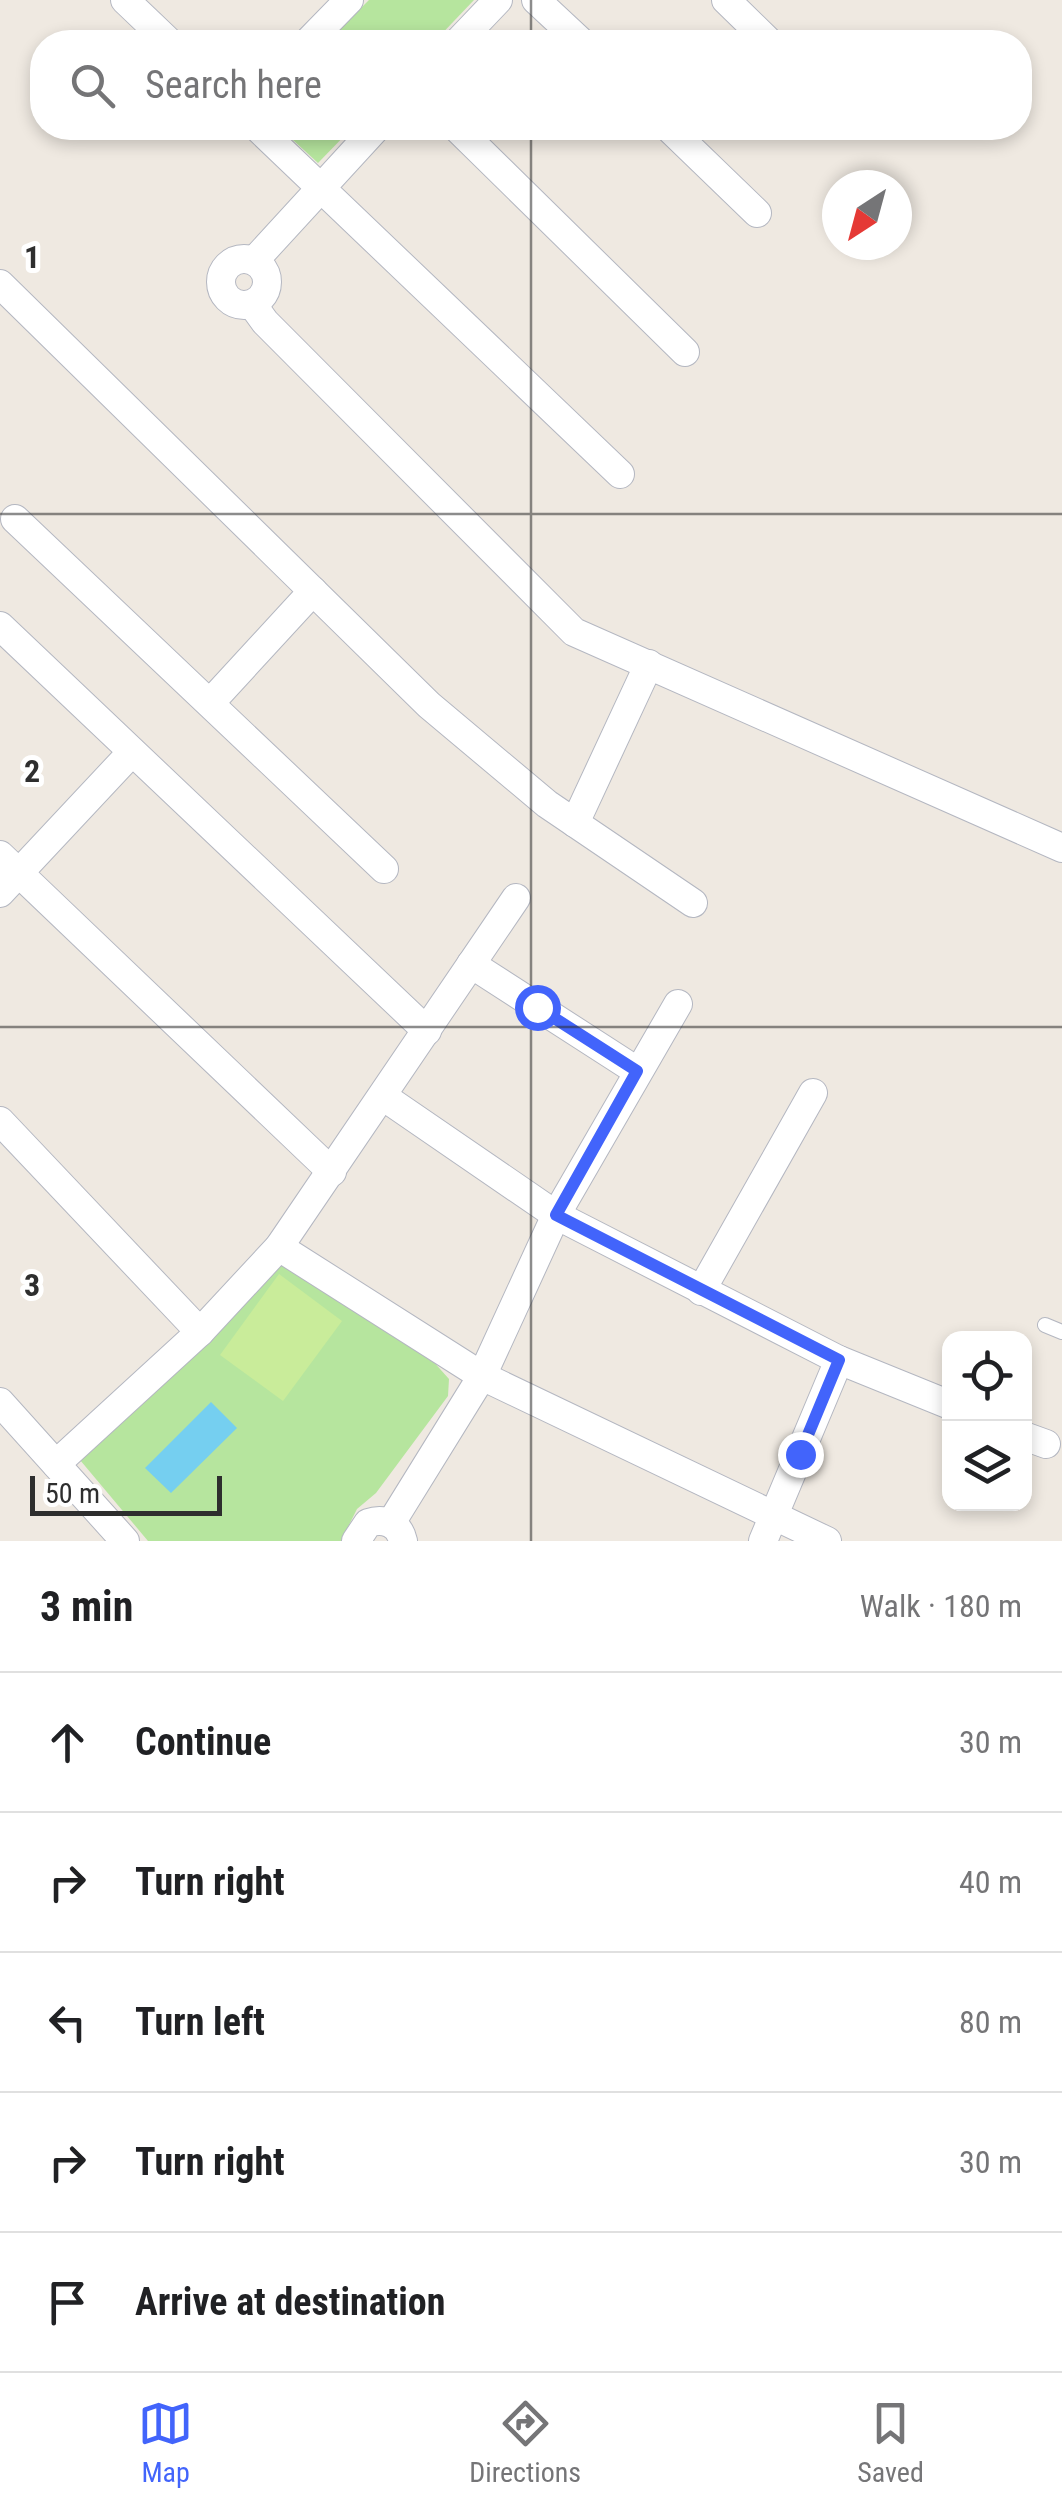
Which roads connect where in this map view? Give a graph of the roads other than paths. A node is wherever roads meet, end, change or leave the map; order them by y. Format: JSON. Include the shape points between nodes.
{"nodes":[{"id":1,"x":124,"y":0,"type":"edge"},
{"id":2,"x":498,"y":0,"type":"edge"},
{"id":3,"x":536,"y":0,"type":"edge"},
{"id":4,"x":726,"y":0,"type":"edge"},
{"id":5,"x":338,"y":4,"type":"edge"},
{"id":6,"x":156,"y":30,"type":"edge"},
{"id":7,"x":317,"y":30,"type":"edge"},
{"id":8,"x":469,"y":30,"type":"edge"},
{"id":9,"x":567,"y":30,"type":"edge"},
{"id":10,"x":757,"y":30,"type":"edge"},
{"id":11,"x":271,"y":140,"type":"edge"},
{"id":12,"x":365,"y":140,"type":"edge"},
{"id":13,"x":469,"y":140,"type":"edge"},
{"id":14,"x":682,"y":140,"type":"edge"},
{"id":15,"x":320,"y":187,"type":"junction"},
{"id":16,"x":758,"y":213,"type":"dead end"},
{"id":17,"x":254,"y":261,"type":"junction"},
{"id":18,"x":0,"y":284,"type":"edge"},
{"id":19,"x":252,"y":304,"type":"junction"},
{"id":20,"x":685,"y":352,"type":"dead end"},
{"id":21,"x":620,"y":474,"type":"dead end"},
{"id":22,"x":16,"y":518,"type":"dead end"},
{"id":23,"x":312,"y":591,"type":"junction"},
{"id":24,"x":0,"y":626,"type":"edge"},
{"id":25,"x":649,"y":664,"type":"junction"},
{"id":26,"x":210,"y":703,"type":"junction"},
{"id":27,"x":132,"y":752,"type":"junction"},
{"id":28,"x":575,"y":823,"type":"junction"},
{"id":29,"x":1062,"y":848,"type":"edge"},
{"id":30,"x":384,"y":869,"type":"dead end"},
{"id":31,"x":7,"y":874,"type":"edge"},
{"id":32,"x":516,"y":898,"type":"dead end"},
{"id":33,"x":694,"y":903,"type":"dead end"},
{"id":34,"x":471,"y":964,"type":"junction"},
{"id":35,"x":678,"y":1004,"type":"dead end"},
{"id":36,"x":427,"y":1031,"type":"junction"},
{"id":37,"x":637,"y":1071,"type":"junction"},
{"id":38,"x":813,"y":1094,"type":"dead end"},
{"id":39,"x":384,"y":1097,"type":"junction"},
{"id":40,"x":0,"y":1122,"type":"edge"},
{"id":41,"x":332,"y":1172,"type":"junction"},
{"id":42,"x":556,"y":1215,"type":"junction"},
{"id":43,"x":279,"y":1247,"type":"junction"},
{"id":44,"x":701,"y":1292,"type":"junction"},
{"id":45,"x":1045,"y":1325,"type":"dead end"},
{"id":46,"x":200,"y":1332,"type":"junction"},
{"id":47,"x":1062,"y":1332,"type":"edge"},
{"id":48,"x":839,"y":1360,"type":"junction"},
{"id":49,"x":482,"y":1376,"type":"junction"},
{"id":50,"x":0,"y":1402,"type":"edge"},
{"id":51,"x":942,"y":1402,"type":"edge"},
{"id":52,"x":56,"y":1464,"type":"junction"},
{"id":53,"x":768,"y":1529,"type":"edge"},
{"id":54,"x":397,"y":1532,"type":"edge"},
{"id":55,"x":125,"y":1541,"type":"edge"},
{"id":56,"x":356,"y":1541,"type":"edge"},
{"id":57,"x":827,"y":1541,"type":"edge"}],
"edges":[{"from":1,"to":6,"type":"street"},
{"from":2,"to":8,"type":"street"},
{"from":3,"to":9,"type":"street"},
{"from":4,"to":10,"type":"street"},
{"from":5,"to":7,"type":"street"},
{"from":11,"to":15,"type":"street"},
{"from":12,"to":15,"type":"street"},
{"from":13,"to":20,"type":"street"},
{"from":14,"to":16,"type":"street"},
{"from":15,"to":17,"type":"street"},
{"from":15,"to":21,"type":"street"},
{"from":17,"to":19,"type":"street","via":[[267,279],[264,294]]},
{"from":17,"to":19,"type":"street","via":[[232,262],[221,282],[230,301]]},
{"from":18,"to":23,"type":"street"},
{"from":19,"to":25,"type":"street","via":[[574,632]]},
{"from":22,"to":26,"type":"street"},
{"from":23,"to":26,"type":"street"},
{"from":23,"to":28,"type":"street","via":[[428,705]]},
{"from":24,"to":27,"type":"street"},
{"from":25,"to":28,"type":"street"},
{"from":25,"to":29,"type":"street"},
{"from":26,"to":30,"type":"street"},
{"from":27,"to":31,"type":"street"},
{"from":27,"to":36,"type":"street"},
{"from":28,"to":33,"type":"street"},
{"from":31,"to":41,"type":"street"},
{"from":32,"to":34,"type":"street"},
{"from":34,"to":36,"type":"street"},
{"from":34,"to":37,"type":"street"},
{"from":35,"to":37,"type":"street"},
{"from":36,"to":39,"type":"street"},
{"from":37,"to":42,"type":"street"},
{"from":38,"to":44,"type":"street"},
{"from":39,"to":41,"type":"street"},
{"from":39,"to":42,"type":"street"},
{"from":40,"to":46,"type":"street"},
{"from":41,"to":43,"type":"street"},
{"from":42,"to":44,"type":"street"},
{"from":42,"to":49,"type":"street"},
{"from":43,"to":46,"type":"street"},
{"from":43,"to":49,"type":"street"},
{"from":44,"to":48,"type":"street"},
{"from":45,"to":47,"type":"lane"},
{"from":46,"to":52,"type":"street"},
{"from":48,"to":51,"type":"street"},
{"from":48,"to":53,"type":"street"},
{"from":49,"to":53,"type":"street"},
{"from":49,"to":54,"type":"street"},
{"from":50,"to":52,"type":"street"},
{"from":52,"to":55,"type":"street"},
{"from":53,"to":57,"type":"street"},
{"from":54,"to":56,"type":"street","via":[[368,1523]]}]}
